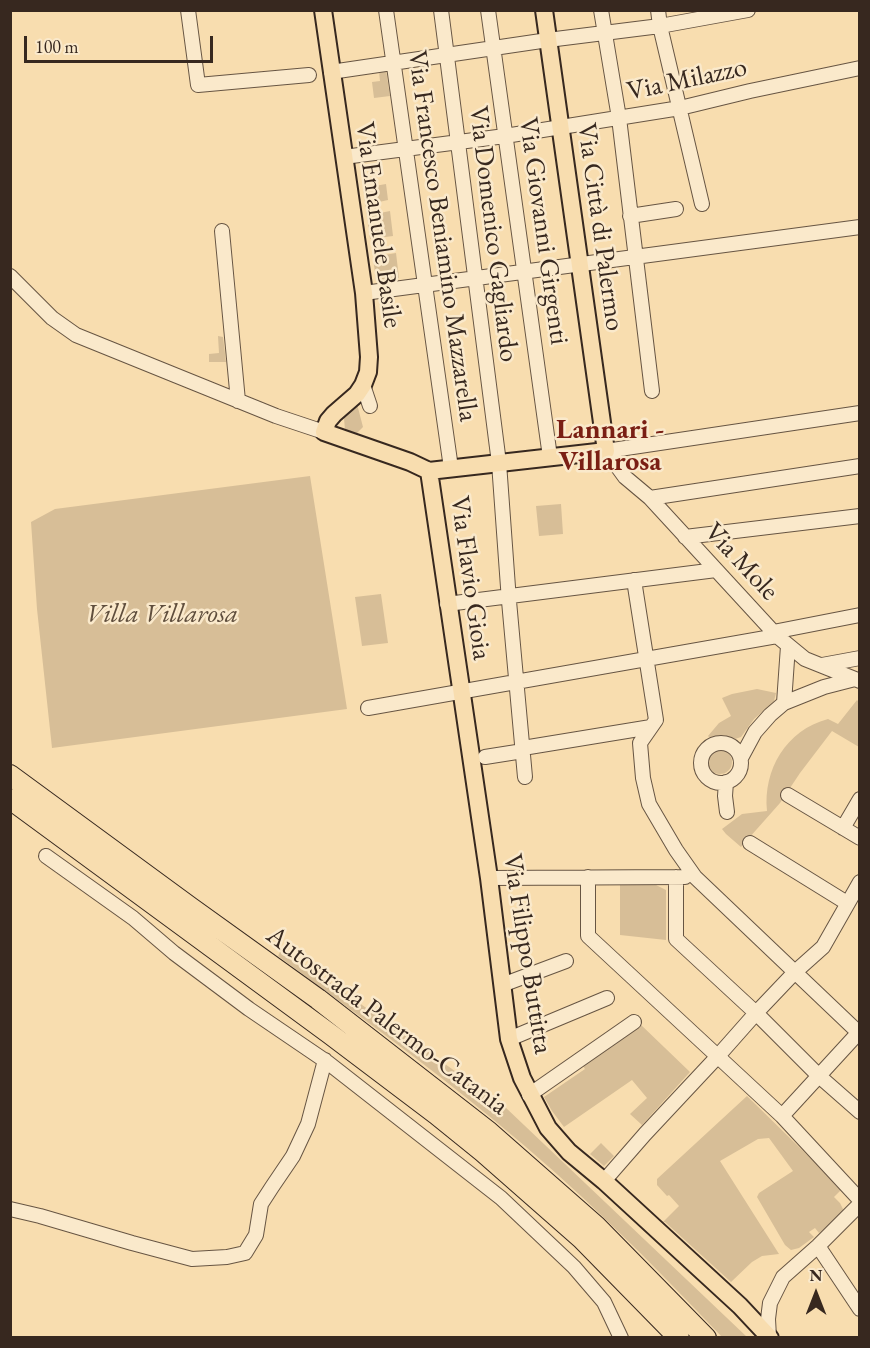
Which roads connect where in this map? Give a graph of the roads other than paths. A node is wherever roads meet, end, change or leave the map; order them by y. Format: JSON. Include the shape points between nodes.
{"nodes":[{"id":1,"x":188,"y":10,"type":"edge"},
{"id":2,"x":323,"y":10,"type":"edge"},
{"id":3,"x":386,"y":10,"type":"edge"},
{"id":4,"x":441,"y":10,"type":"edge"},
{"id":5,"x":488,"y":10,"type":"edge"},
{"id":6,"x":544,"y":10,"type":"edge"},
{"id":7,"x":601,"y":10,"type":"edge"},
{"id":8,"x":658,"y":10,"type":"edge"},
{"id":9,"x":748,"y":10,"type":"edge"},
{"id":10,"x":713,"y":13,"type":"edge"},
{"id":11,"x":660,"y":26,"type":"junction"},
{"id":12,"x":604,"y":33,"type":"junction"},
{"id":13,"x":548,"y":40,"type":"junction"},
{"id":14,"x":493,"y":48,"type":"junction"},
{"id":15,"x":447,"y":56,"type":"junction"},
{"id":16,"x":393,"y":63,"type":"junction"},
{"id":17,"x":860,"y":68,"type":"edge"},
{"id":18,"x":332,"y":72,"type":"junction"},
{"id":19,"x":309,"y":75,"type":"dead end"},
{"id":20,"x":680,"y":108,"type":"junction"},
{"id":21,"x":619,"y":118,"type":"junction"},
{"id":22,"x":560,"y":127,"type":"junction"},
{"id":23,"x":505,"y":135,"type":"junction"},
{"id":24,"x":457,"y":142,"type":"junction"},
{"id":25,"x":405,"y":149,"type":"junction"},
{"id":26,"x":345,"y":157,"type":"junction"},
{"id":27,"x":702,"y":204,"type":"dead end"},
{"id":28,"x":676,"y":208,"type":"dead end"},
{"id":29,"x":630,"y":216,"type":"junction"},
{"id":30,"x":860,"y":227,"type":"edge"},
{"id":31,"x":222,"y":231,"type":"dead end"},
{"id":32,"x":636,"y":257,"type":"junction"},
{"id":33,"x":580,"y":264,"type":"junction"},
{"id":34,"x":524,"y":272,"type":"junction"},
{"id":35,"x":10,"y":276,"type":"edge"},
{"id":36,"x":475,"y":278,"type":"junction"},
{"id":37,"x":425,"y":284,"type":"junction"},
{"id":38,"x":363,"y":293,"type":"junction"},
{"id":39,"x":363,"y":385,"type":"junction"},
{"id":40,"x":652,"y":391,"type":"dead end"},
{"id":41,"x":238,"y":400,"type":"junction"},
{"id":42,"x":370,"y":406,"type":"dead end"},
{"id":43,"x":860,"y":413,"type":"edge"},
{"id":44,"x":324,"y":432,"type":"junction"},
{"id":45,"x":606,"y":451,"type":"junction"},
{"id":46,"x":550,"y":457,"type":"junction"},
{"id":47,"x":499,"y":463,"type":"junction"},
{"id":48,"x":860,"y":466,"type":"edge"},
{"id":49,"x":451,"y":468,"type":"junction"},
{"id":50,"x":429,"y":471,"type":"junction"},
{"id":51,"x":650,"y":498,"type":"junction"},
{"id":52,"x":860,"y":516,"type":"edge"},
{"id":53,"x":685,"y":537,"type":"junction"},
{"id":54,"x":716,"y":570,"type":"junction"},
{"id":55,"x":634,"y":580,"type":"junction"},
{"id":56,"x":509,"y":596,"type":"junction"},
{"id":57,"x":447,"y":604,"type":"junction"},
{"id":58,"x":860,"y":615,"type":"edge"},
{"id":59,"x":775,"y":634,"type":"junction"},
{"id":60,"x":788,"y":646,"type":"junction"},
{"id":61,"x":860,"y":658,"type":"edge"},
{"id":62,"x":647,"y":659,"type":"junction"},
{"id":63,"x":820,"y":665,"type":"junction"},
{"id":64,"x":857,"y":680,"type":"edge"},
{"id":65,"x":517,"y":682,"type":"junction"},
{"id":66,"x":461,"y":693,"type":"junction"},
{"id":67,"x":784,"y":703,"type":"junction"},
{"id":68,"x":368,"y":708,"type":"dead end"},
{"id":69,"x":654,"y":724,"type":"junction"},
{"id":70,"x":523,"y":750,"type":"junction"},
{"id":71,"x":485,"y":756,"type":"dead end"},
{"id":72,"x":741,"y":758,"type":"junction"},
{"id":73,"x":10,"y":774,"type":"edge"},
{"id":74,"x":525,"y":777,"type":"dead end"},
{"id":75,"x":726,"y":782,"type":"junction"},
{"id":76,"x":788,"y":795,"type":"dead end"},
{"id":77,"x":10,"y":799,"type":"edge"},
{"id":78,"x":860,"y":799,"type":"edge"},
{"id":79,"x":727,"y":812,"type":"dead end"},
{"id":80,"x":843,"y":828,"type":"junction"},
{"id":81,"x":860,"y":838,"type":"edge"},
{"id":82,"x":750,"y":843,"type":"dead end"},
{"id":83,"x":46,"y":856,"type":"dead end"},
{"id":84,"x":588,"y":877,"type":"junction"},
{"id":85,"x":676,"y":877,"type":"junction"},
{"id":86,"x":695,"y":877,"type":"junction"},
{"id":87,"x":489,"y":878,"type":"junction"},
{"id":88,"x":860,"y":882,"type":"edge"},
{"id":89,"x":847,"y":903,"type":"junction"},
{"id":90,"x":566,"y":961,"type":"dead end"},
{"id":91,"x":795,"y":972,"type":"junction"},
{"id":92,"x":502,"y":985,"type":"junction"},
{"id":93,"x":607,"y":998,"type":"dead end"},
{"id":94,"x":756,"y":1013,"type":"junction"},
{"id":95,"x":634,"y":1022,"type":"dead end"},
{"id":96,"x":859,"y":1033,"type":"edge"},
{"id":97,"x":509,"y":1039,"type":"junction"},
{"id":98,"x":718,"y":1056,"type":"junction"},
{"id":99,"x":325,"y":1060,"type":"junction"},
{"id":100,"x":819,"y":1076,"type":"junction"},
{"id":101,"x":529,"y":1095,"type":"junction"},
{"id":102,"x":860,"y":1112,"type":"edge"},
{"id":103,"x":782,"y":1116,"type":"junction"},
{"id":104,"x":604,"y":1181,"type":"junction"},
{"id":105,"x":860,"y":1202,"type":"edge"},
{"id":106,"x":10,"y":1209,"type":"edge"},
{"id":107,"x":818,"y":1246,"type":"junction"},
{"id":108,"x":860,"y":1309,"type":"edge"},
{"id":109,"x":770,"y":1337,"type":"edge"},
{"id":110,"x":621,"y":1338,"type":"edge"},
{"id":111,"x":679,"y":1338,"type":"edge"},
{"id":112,"x":706,"y":1338,"type":"edge"}],
"edges":[{"from":1,"to":19,"type":"street","via":[[198,85]]},
{"from":2,"to":18,"type":"main road","name":"Via Emanuele Basile"},
{"from":3,"to":16,"type":"street","name":"Via Francesco Beniamino Mazzarella"},
{"from":4,"to":15,"type":"street","name":"Via Domenico Gagliardo"},
{"from":5,"to":14,"type":"street","name":"Via Giovanni Girgenti"},
{"from":6,"to":13,"type":"main road","name":"Via Città di Palermo"},
{"from":7,"to":12,"type":"street"},
{"from":8,"to":11,"type":"street"},
{"from":9,"to":10,"type":"street"},
{"from":10,"to":11,"type":"street"},
{"from":11,"to":12,"type":"street"},
{"from":11,"to":20,"type":"street"},
{"from":12,"to":13,"type":"street"},
{"from":12,"to":21,"type":"street"},
{"from":13,"to":14,"type":"street"},
{"from":13,"to":22,"type":"main road","name":"Via Città di Palermo"},
{"from":14,"to":15,"type":"street"},
{"from":14,"to":23,"type":"street","name":"Via Giovanni Girgenti"},
{"from":15,"to":16,"type":"street"},
{"from":15,"to":24,"type":"street","name":"Via Domenico Gagliardo"},
{"from":16,"to":18,"type":"street"},
{"from":16,"to":25,"type":"street","name":"Via Francesco Beniamino Mazzarella"},
{"from":17,"to":20,"type":"street","name":"Via Milazzo"},
{"from":18,"to":26,"type":"main road","name":"Via Emanuele Basile"},
{"from":20,"to":21,"type":"street","name":"Via Milazzo"},
{"from":20,"to":27,"type":"street"},
{"from":21,"to":22,"type":"street","name":"Via Milazzo"},
{"from":21,"to":29,"type":"street"},
{"from":22,"to":23,"type":"street","name":"Via Milazzo"},
{"from":22,"to":33,"type":"main road","name":"Via Città di Palermo"},
{"from":23,"to":24,"type":"street","name":"Via Milazzo"},
{"from":23,"to":34,"type":"street","name":"Via Giovanni Girgenti"},
{"from":24,"to":25,"type":"street","name":"Via Milazzo"},
{"from":24,"to":36,"type":"street","name":"Via Domenico Gagliardo"},
{"from":25,"to":26,"type":"street","name":"Via Milazzo"},
{"from":25,"to":37,"type":"street","name":"Via Francesco Beniamino Mazzarella"},
{"from":26,"to":38,"type":"main road","name":"Via Emanuele Basile"},
{"from":28,"to":29,"type":"street"},
{"from":29,"to":32,"type":"street"},
{"from":30,"to":32,"type":"street"},
{"from":31,"to":41,"type":"street"},
{"from":32,"to":33,"type":"street"},
{"from":32,"to":40,"type":"street"},
{"from":33,"to":34,"type":"street"},
{"from":33,"to":45,"type":"main road","name":"Via Città di Palermo"},
{"from":34,"to":36,"type":"street"},
{"from":34,"to":46,"type":"street","name":"Via Giovanni Girgenti"},
{"from":35,"to":41,"type":"street","via":[[51,318],[76,335]]},
{"from":36,"to":37,"type":"street"},
{"from":36,"to":47,"type":"street","name":"Via Domenico Gagliardo"},
{"from":37,"to":38,"type":"street"},
{"from":37,"to":49,"type":"street","name":"Via Francesco Beniamino Mazzarella"},
{"from":38,"to":39,"type":"main road","name":"Via Emanuele Basile","via":[[369,357]]},
{"from":39,"to":42,"type":"street"},
{"from":39,"to":44,"type":"main road","via":[[328,421]]},
{"from":41,"to":44,"type":"street"},
{"from":43,"to":45,"type":"street"},
{"from":44,"to":50,"type":"main road"},
{"from":45,"to":46,"type":"main road"},
{"from":45,"to":51,"type":"street","name":"Via Mole","via":[[625,477]]},
{"from":46,"to":47,"type":"main road"},
{"from":47,"to":49,"type":"main road"},
{"from":47,"to":56,"type":"street","name":"Via Domenico Gagliardo"},
{"from":48,"to":51,"type":"street"},
{"from":49,"to":50,"type":"main road"},
{"from":50,"to":57,"type":"main road","name":"Via Flavio Gioia"},
{"from":51,"to":53,"type":"street","name":"Via Mole"},
{"from":52,"to":53,"type":"street"},
{"from":53,"to":54,"type":"street","name":"Via Mole"},
{"from":54,"to":55,"type":"street"},
{"from":54,"to":59,"type":"street","name":"Via Mole"},
{"from":55,"to":56,"type":"street"},
{"from":55,"to":62,"type":"street"},
{"from":56,"to":57,"type":"street"},
{"from":56,"to":65,"type":"street","name":"Via Domenico Gagliardo"},
{"from":57,"to":66,"type":"main road","name":"Via Flavio Gioia"},
{"from":58,"to":59,"type":"street"},
{"from":59,"to":60,"type":"street","name":"Via Mole"},
{"from":59,"to":62,"type":"street"},
{"from":60,"to":63,"type":"street","name":"Via Mole"},
{"from":60,"to":67,"type":"street"},
{"from":61,"to":63,"type":"street"},
{"from":62,"to":65,"type":"street"},
{"from":62,"to":69,"type":"street"},
{"from":63,"to":64,"type":"street","name":"Via Mole"},
{"from":64,"to":67,"type":"street","via":[[824,687]]},
{"from":65,"to":66,"type":"street"},
{"from":65,"to":70,"type":"street","name":"Via Domenico Gagliardo"},
{"from":66,"to":68,"type":"street"},
{"from":66,"to":87,"type":"main road","name":"Via Filippo Buttitta"},
{"from":67,"to":72,"type":"street","via":[[755,732]]},
{"from":69,"to":70,"type":"street"},
{"from":69,"to":86,"type":"street","via":[[640,743],[649,804]]},
{"from":70,"to":71,"type":"street"},
{"from":70,"to":74,"type":"street","name":"Via Domenico Gagliardo"},
{"from":72,"to":75,"type":"street","via":[[740,771]]},
{"from":72,"to":75,"type":"street","via":[[734,747],[721,742],[704,753],[704,772],[713,781]]},
{"from":73,"to":112,"type":"highway","name":"Autostrada Palermo-Catania","via":[[318,999],[489,1132],[596,1226]]},
{"from":75,"to":79,"type":"street"},
{"from":76,"to":80,"type":"street"},
{"from":77,"to":111,"type":"highway","name":"Autostrada Palermo-Catania","via":[[436,1114],[582,1239]]},
{"from":78,"to":80,"type":"street"},
{"from":80,"to":81,"type":"street"},
{"from":82,"to":89,"type":"street"},
{"from":83,"to":99,"type":"street","via":[[230,995]]},
{"from":84,"to":85,"type":"street"},
{"from":84,"to":87,"type":"street"},
{"from":84,"to":98,"type":"street","via":[[588,936]]},
{"from":85,"to":86,"type":"street"},
{"from":85,"to":94,"type":"street","via":[[676,939]]},
{"from":86,"to":91,"type":"street"},
{"from":87,"to":92,"type":"main road","name":"Via Filippo Buttitta"},
{"from":88,"to":89,"type":"street"},
{"from":89,"to":91,"type":"street","via":[[823,947]]},
{"from":90,"to":92,"type":"street"},
{"from":91,"to":94,"type":"street"},
{"from":91,"to":96,"type":"street"},
{"from":92,"to":97,"type":"main road","name":"Via Filippo Buttitta"},
{"from":93,"to":97,"type":"street"},
{"from":94,"to":98,"type":"street"},
{"from":94,"to":100,"type":"street"},
{"from":95,"to":101,"type":"street"},
{"from":96,"to":100,"type":"street"},
{"from":97,"to":101,"type":"main road","name":"Via Filippo Buttitta"},
{"from":98,"to":103,"type":"street"},
{"from":98,"to":104,"type":"street"},
{"from":99,"to":106,"type":"street","via":[[308,1124],[293,1156],[261,1204],[256,1235],[245,1253],[192,1259]]},
{"from":99,"to":110,"type":"street","via":[[501,1198],[574,1267],[604,1302]]},
{"from":100,"to":102,"type":"street"},
{"from":100,"to":103,"type":"street"},
{"from":101,"to":104,"type":"main road","name":"Via Filippo Buttitta","via":[[548,1128]]},
{"from":103,"to":105,"type":"street"},
{"from":104,"to":109,"type":"main road","name":"Via Filippo Buttitta"},
{"from":105,"to":107,"type":"street"},
{"from":107,"to":108,"type":"street"},
{"from":107,"to":109,"type":"street","via":[[783,1277],[770,1303]]}]}
